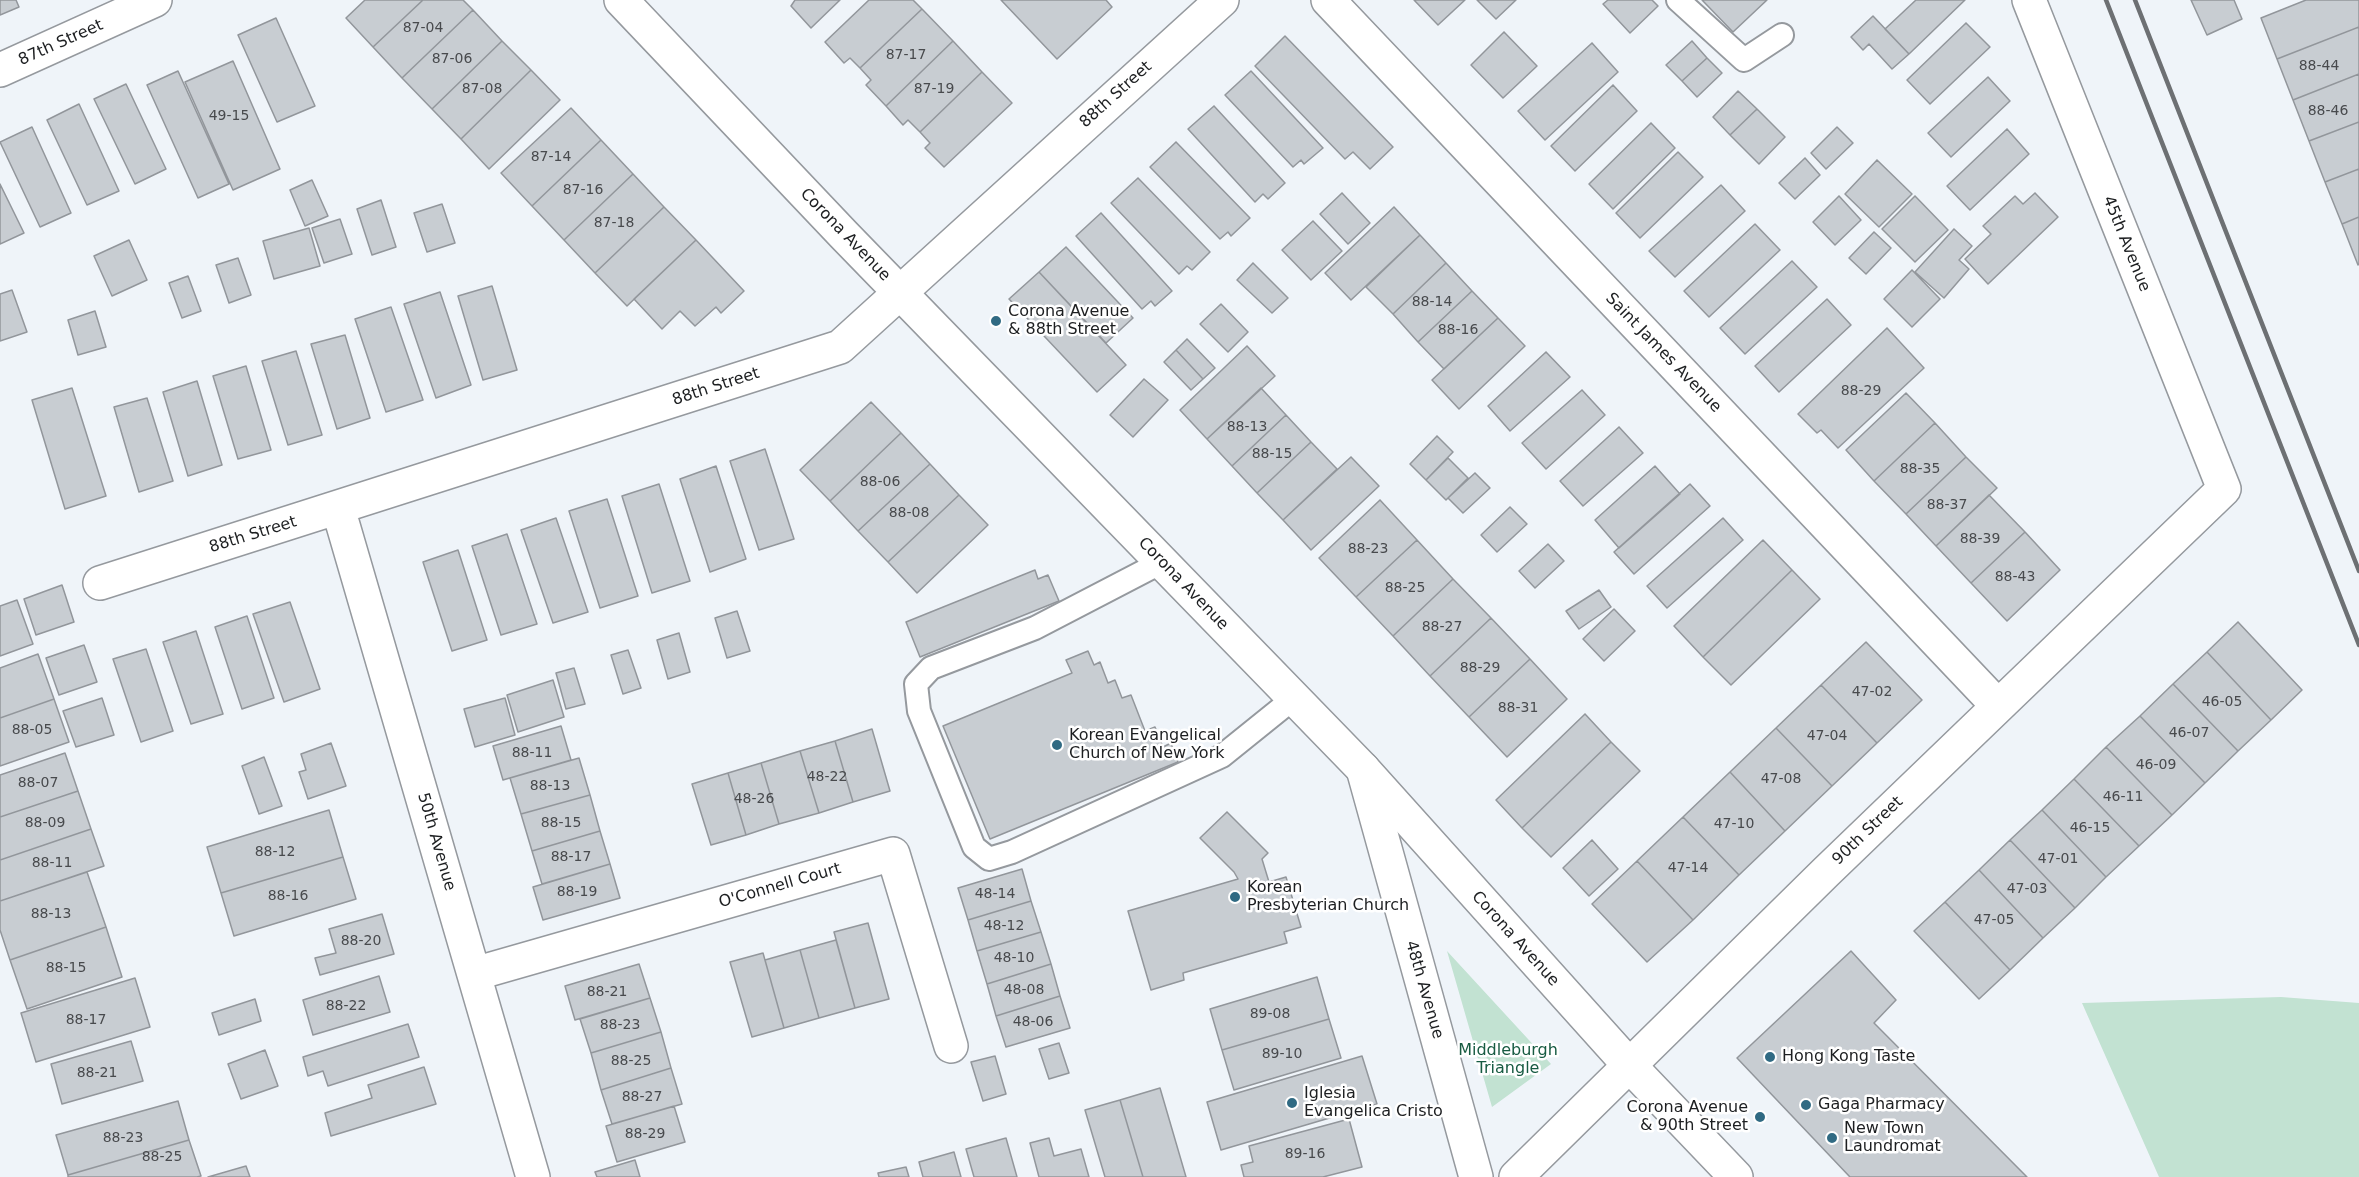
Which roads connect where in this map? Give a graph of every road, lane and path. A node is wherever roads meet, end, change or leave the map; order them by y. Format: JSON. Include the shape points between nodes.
{"nodes":[{"id":1,"x":154,"y":0,"type":"edge"},
{"id":2,"x":621,"y":0,"type":"edge"},
{"id":3,"x":1222,"y":0,"type":"edge"},
{"id":4,"x":1328,"y":0,"type":"edge"},
{"id":5,"x":1678,"y":0,"type":"edge"},
{"id":6,"x":2029,"y":0,"type":"edge"},
{"id":7,"x":1782,"y":35,"type":"dead end"},
{"id":8,"x":0,"y":70,"type":"edge"},
{"id":9,"x":902,"y":293,"type":"junction"},
{"id":10,"x":2224,"y":489,"type":"joint"},
{"id":11,"x":338,"y":508,"type":"junction"},
{"id":12,"x":1162,"y":562,"type":"junction"},
{"id":13,"x":100,"y":583,"type":"dead end"},
{"id":14,"x":1294,"y":698,"type":"junction"},
{"id":15,"x":1998,"y":706,"type":"junction"},
{"id":16,"x":1363,"y":769,"type":"junction"},
{"id":17,"x":474,"y":974,"type":"junction"},
{"id":18,"x":951,"y":1046,"type":"dead end"},
{"id":19,"x":1629,"y":1065,"type":"junction"},
{"id":20,"x":533,"y":1177,"type":"edge"},
{"id":21,"x":1476,"y":1177,"type":"edge"},
{"id":22,"x":1516,"y":1177,"type":"edge"},
{"id":23,"x":1736,"y":1177,"type":"edge"}],
"edges":[{"from":1,"to":8,"type":"street","name":"87th Street"},
{"from":2,"to":9,"type":"street","name":"Corona Avenue"},
{"from":3,"to":9,"type":"street","name":"88th Street"},
{"from":4,"to":15,"type":"street","name":"Saint James Avenue"},
{"from":5,"to":7,"type":"lane","via":[[1744,60]]},
{"from":6,"to":10,"type":"street","name":"45th Avenue"},
{"from":9,"to":11,"type":"street","name":"88th Street","via":[[840,347]]},
{"from":9,"to":12,"type":"street","name":"Corona Avenue"},
{"from":10,"to":15,"type":"street","name":"90th Street"},
{"from":11,"to":13,"type":"street","name":"88th Street"},
{"from":11,"to":17,"type":"street","name":"50th Avenue"},
{"from":12,"to":14,"type":"street","name":"Corona Avenue"},
{"from":12,"to":14,"type":"lane","via":[[1035,628],[931,668],[916,684],[919,711],[974,847],[989,859],[1012,852],[1222,756]]},
{"from":14,"to":16,"type":"street","name":"Corona Avenue"},
{"from":15,"to":19,"type":"street","name":"90th Street"},
{"from":16,"to":19,"type":"street","name":"Corona Avenue"},
{"from":16,"to":21,"type":"street","name":"48th Avenue"},
{"from":17,"to":18,"type":"street","name":"O'Connell Court","via":[[893,854]]},
{"from":17,"to":20,"type":"street","name":"50th Avenue"},
{"from":19,"to":22,"type":"street","name":"90th Street"},
{"from":19,"to":23,"type":"street","name":"Corona Avenue"}]}
